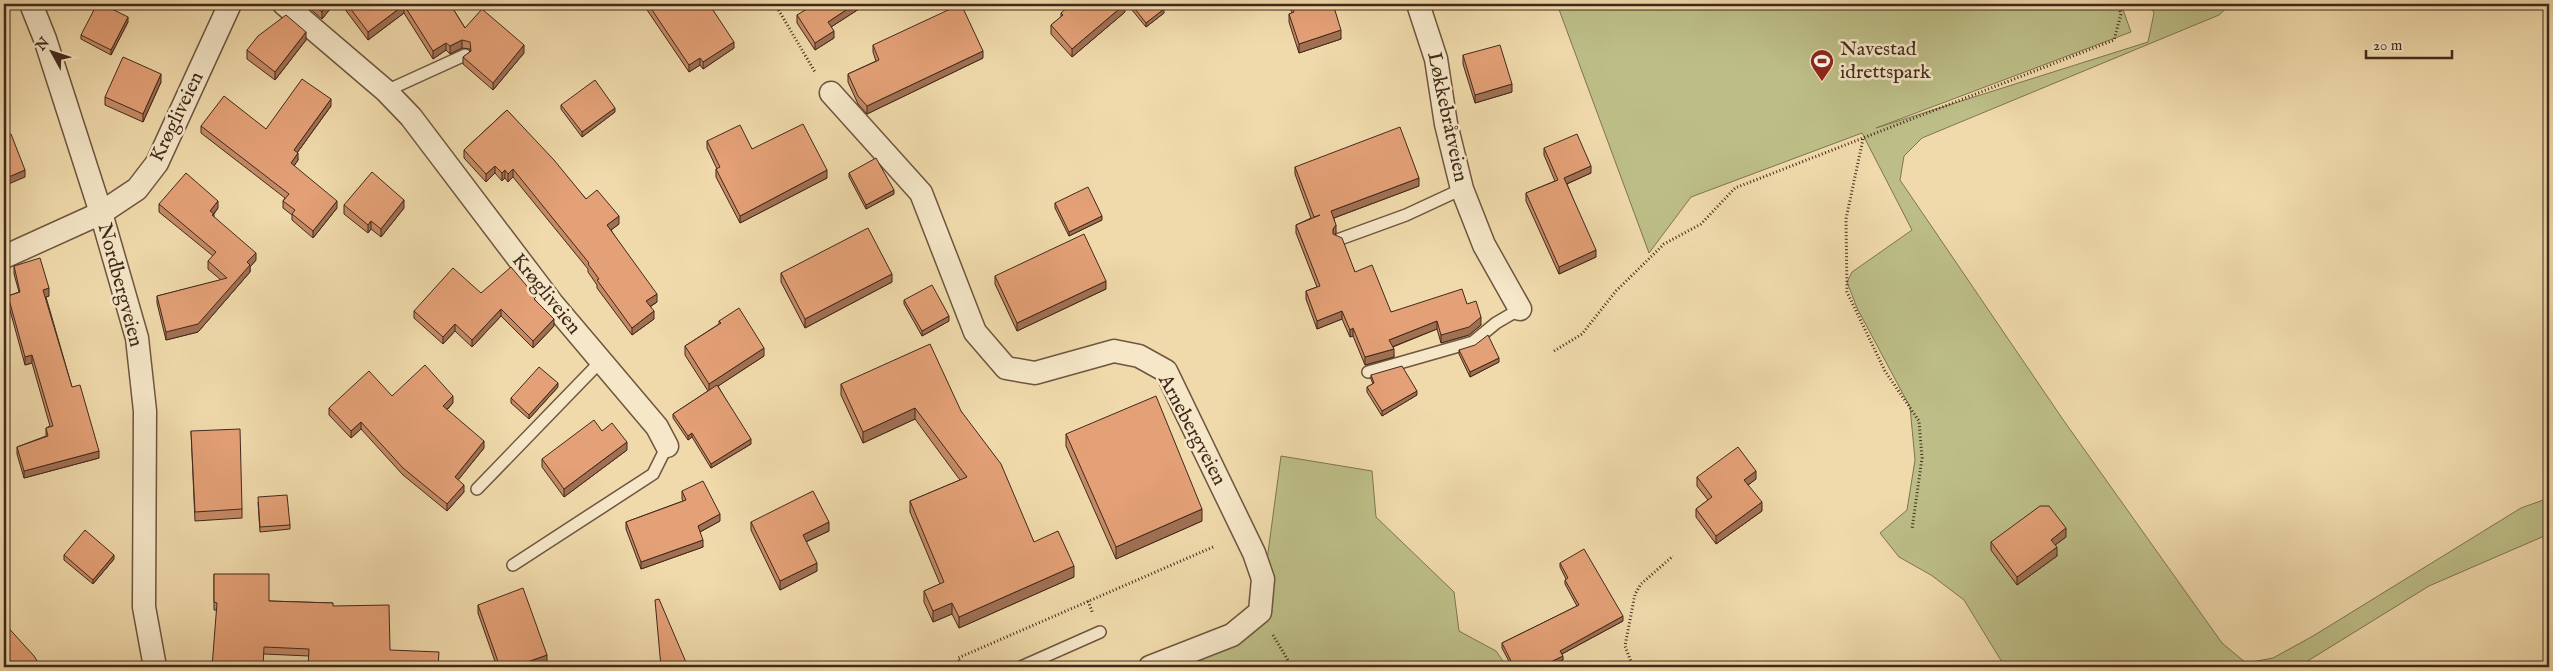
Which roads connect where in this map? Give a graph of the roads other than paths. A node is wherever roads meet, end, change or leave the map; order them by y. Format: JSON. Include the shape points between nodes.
{"nodes":[{"id":1,"x":31,"y":4,"type":"edge"},
{"id":2,"x":230,"y":4,"type":"edge"},
{"id":3,"x":284,"y":4,"type":"edge"},
{"id":4,"x":1418,"y":4,"type":"edge"},
{"id":5,"x":465,"y":55,"type":"edge"},
{"id":6,"x":386,"y":91,"type":"junction"},
{"id":7,"x":831,"y":92,"type":"road end"},
{"id":8,"x":1462,"y":189,"type":"junction"},
{"id":9,"x":101,"y":213,"type":"junction"},
{"id":10,"x":1340,"y":240,"type":"edge"},
{"id":11,"x":4,"y":256,"type":"edge"},
{"id":12,"x":1520,"y":309,"type":"joint"},
{"id":13,"x":601,"y":361,"type":"junction"},
{"id":14,"x":1368,"y":372,"type":"dead end"},
{"id":15,"x":667,"y":446,"type":"joint"},
{"id":16,"x":477,"y":489,"type":"dead end"},
{"id":17,"x":513,"y":565,"type":"dead end"},
{"id":18,"x":1100,"y":632,"type":"dead end"},
{"id":19,"x":155,"y":667,"type":"edge"},
{"id":20,"x":1021,"y":667,"type":"edge"},
{"id":21,"x":1150,"y":667,"type":"edge"}],
"edges":[{"from":1,"to":9,"type":"street","name":"Nordbergveien"},
{"from":2,"to":9,"type":"street","name":"Krøgliveien","via":[[157,163],[138,189]]},
{"from":3,"to":6,"type":"street","name":"Krøgliveien"},
{"from":4,"to":8,"type":"street","name":"Løkkebråtveien","via":[[1436,58],[1446,124]]},
{"from":5,"to":6,"type":"lane"},
{"from":6,"to":13,"type":"street","name":"Krøgliveien","via":[[411,117],[494,229]]},
{"from":7,"to":21,"type":"street","name":"Arnebergveien","via":[[921,193],[975,332],[1006,368],[1035,373],[1114,351],[1139,356],[1166,371],[1254,553],[1263,579],[1260,612],[1232,635]]},
{"from":8,"to":10,"type":"lane"},
{"from":8,"to":12,"type":"street","name":"Løkkebråtveien","via":[[1484,245]]},
{"from":9,"to":11,"type":"street","name":"Krøgliveien"},
{"from":9,"to":19,"type":"street","name":"Nordbergveien","via":[[137,338],[145,411],[144,607]]},
{"from":12,"to":14,"type":"lane","via":[[1496,322],[1473,342]]},
{"from":13,"to":15,"type":"street","name":"Krøgliveien","via":[[657,428]]},
{"from":13,"to":16,"type":"lane"},
{"from":15,"to":17,"type":"lane","name":"Krøgliveien","via":[[653,474]]},
{"from":18,"to":20,"type":"lane"}]}
